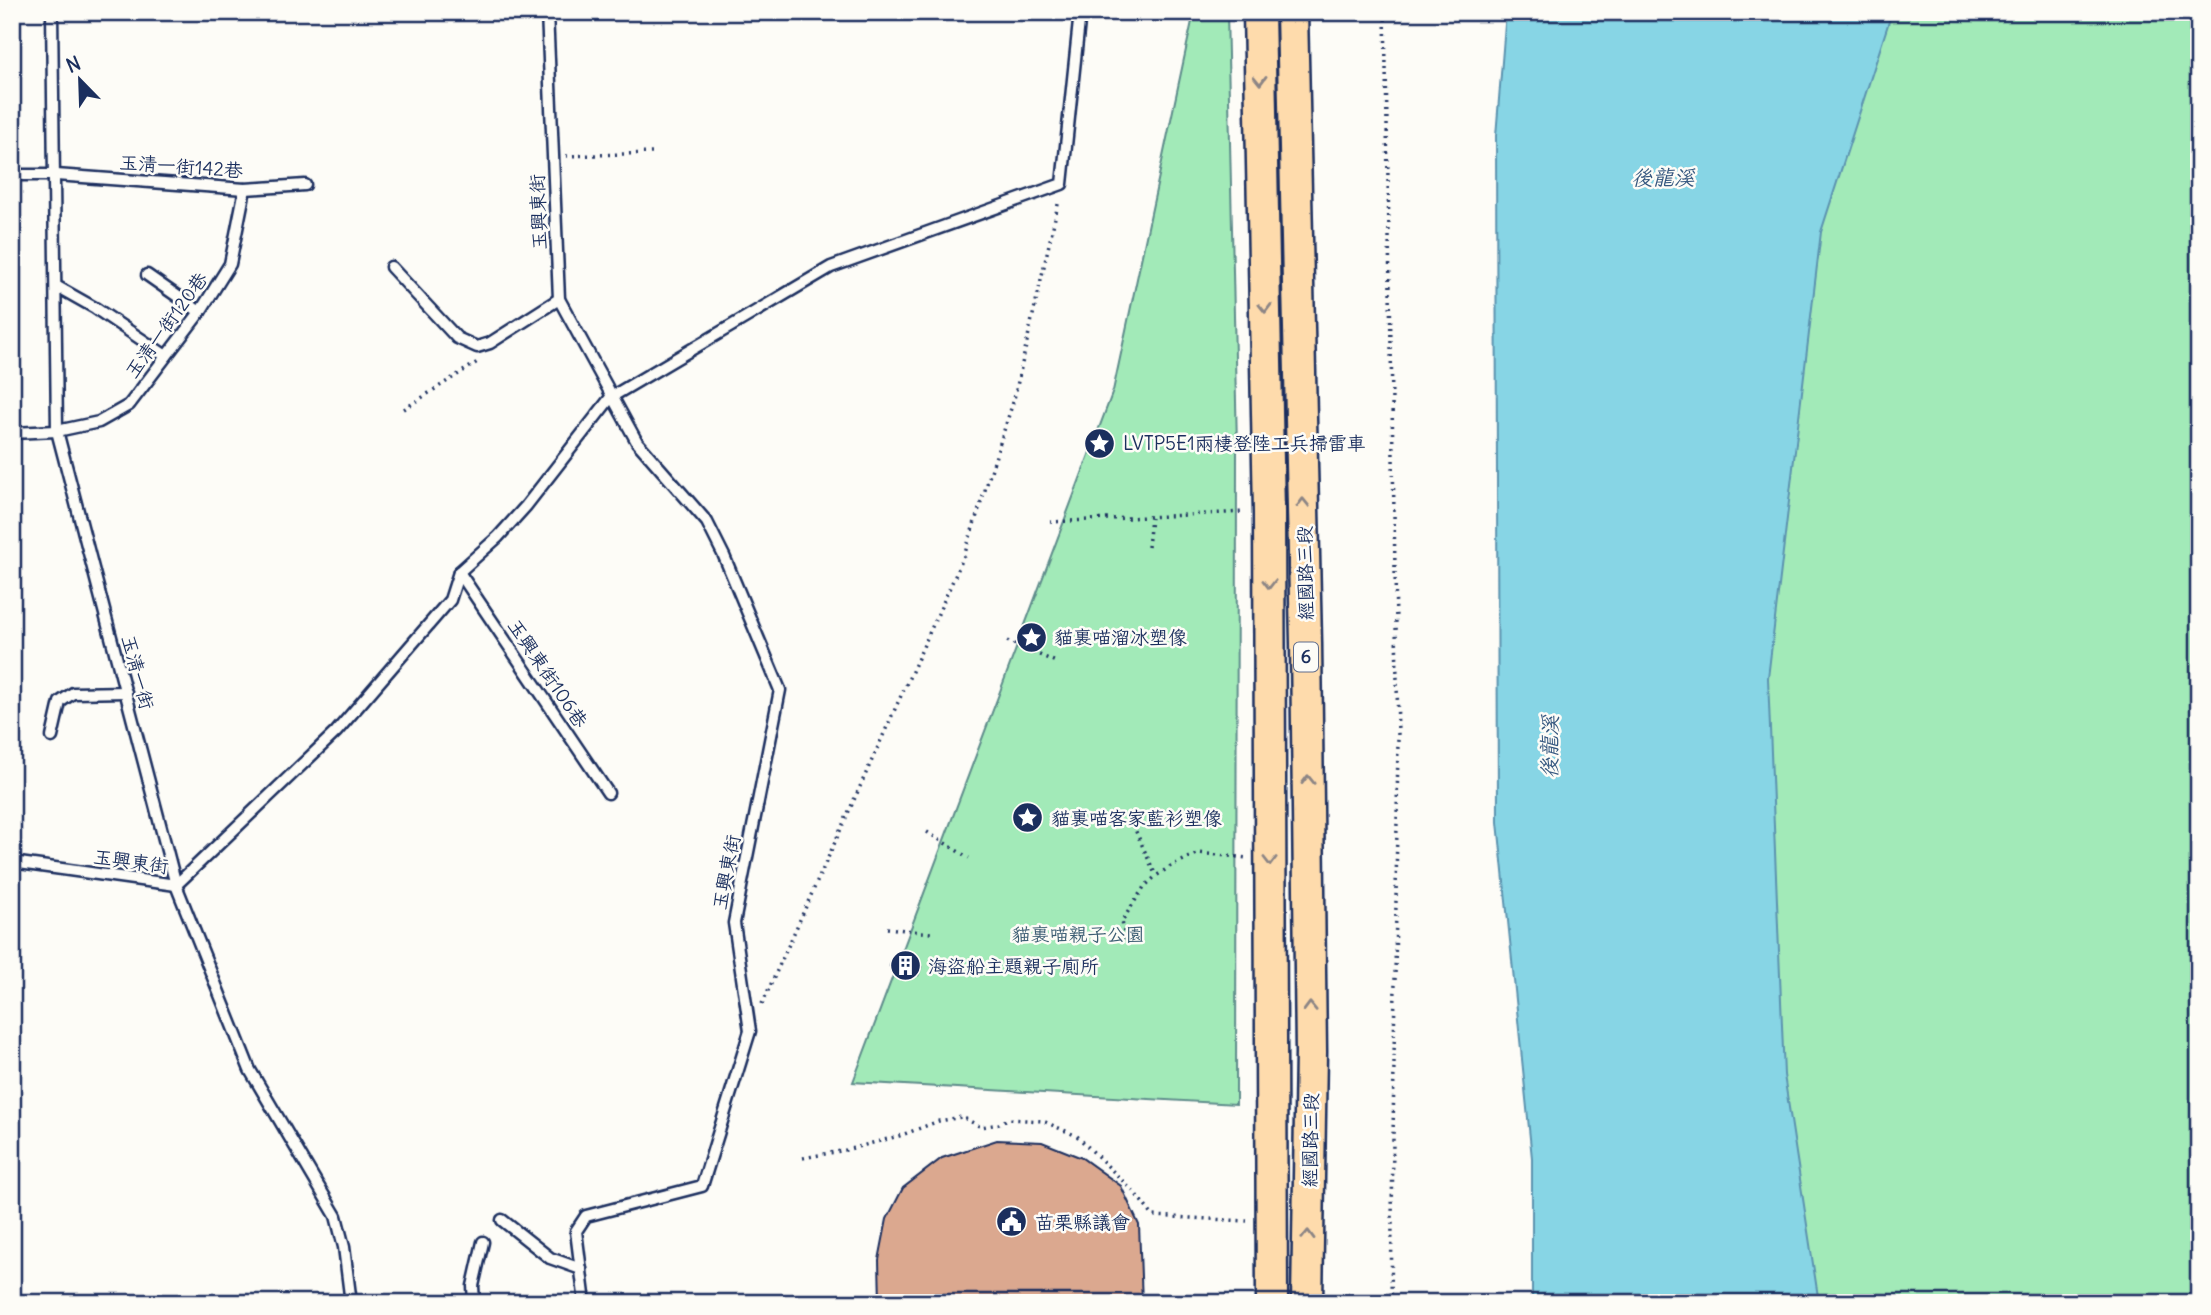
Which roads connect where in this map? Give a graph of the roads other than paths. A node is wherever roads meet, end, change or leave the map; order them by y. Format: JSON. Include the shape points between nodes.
{"nodes":[{"id":1,"x":52,"y":12,"type":"edge"},
{"id":2,"x":547,"y":12,"type":"edge"},
{"id":3,"x":1080,"y":12,"type":"edge"},
{"id":4,"x":1259,"y":12,"type":"edge"},
{"id":5,"x":1292,"y":12,"type":"edge"},
{"id":6,"x":12,"y":174,"type":"edge"},
{"id":7,"x":56,"y":175,"type":"junction"},
{"id":8,"x":305,"y":185,"type":"dead end"},
{"id":9,"x":245,"y":189,"type":"junction"},
{"id":10,"x":391,"y":267,"type":"dead end"},
{"id":11,"x":146,"y":275,"type":"dead end"},
{"id":12,"x":56,"y":286,"type":"junction"},
{"id":13,"x":559,"y":299,"type":"junction"},
{"id":14,"x":200,"y":312,"type":"junction"},
{"id":15,"x":166,"y":356,"type":"junction"},
{"id":16,"x":611,"y":397,"type":"junction"},
{"id":17,"x":57,"y":430,"type":"junction"},
{"id":18,"x":12,"y":433,"type":"edge"},
{"id":19,"x":459,"y":572,"type":"junction"},
{"id":20,"x":126,"y":692,"type":"junction"},
{"id":21,"x":52,"y":737,"type":"dead end"},
{"id":22,"x":608,"y":793,"type":"dead end"},
{"id":23,"x":12,"y":862,"type":"edge"},
{"id":24,"x":176,"y":885,"type":"junction"},
{"id":25,"x":502,"y":1220,"type":"dead end"},
{"id":26,"x":483,"y":1242,"type":"dead end"},
{"id":27,"x":581,"y":1269,"type":"junction"},
{"id":28,"x":351,"y":1303,"type":"edge"},
{"id":29,"x":474,"y":1303,"type":"edge"},
{"id":30,"x":585,"y":1303,"type":"edge"},
{"id":31,"x":1272,"y":1303,"type":"edge"},
{"id":32,"x":1307,"y":1303,"type":"edge"}],
"edges":[{"from":1,"to":7,"type":"lane","name":"玉清一街"},
{"from":2,"to":13,"type":"lane","name":"玉興東街"},
{"from":3,"to":16,"type":"lane","via":[[1062,184],[831,267]]},
{"from":4,"to":31,"type":"main road","name":"經國路三段","number":"6","one_way":true,"via":[[1269,512]]},
{"from":32,"to":5,"type":"main road","name":"經國路三段","number":"6","one_way":true,"via":[[1311,1052]]},
{"from":6,"to":7,"type":"lane","name":"玉清一街142巷"},
{"from":7,"to":9,"type":"lane","name":"玉清一街142巷"},
{"from":7,"to":12,"type":"lane","name":"玉清一街"},
{"from":8,"to":9,"type":"lane","name":"玉清一街142巷"},
{"from":9,"to":14,"type":"lane","name":"玉清一街120巷","via":[[230,264]]},
{"from":10,"to":13,"type":"lane","via":[[457,338],[477,347]]},
{"from":11,"to":14,"type":"lane"},
{"from":12,"to":15,"type":"lane"},
{"from":12,"to":17,"type":"lane","name":"玉清一街"},
{"from":13,"to":16,"type":"lane","name":"玉興東街"},
{"from":14,"to":15,"type":"lane","name":"玉清一街120巷"},
{"from":15,"to":17,"type":"lane","name":"玉清一街120巷","via":[[129,405],[99,422]]},
{"from":16,"to":19,"type":"lane","name":"玉興東街","via":[[526,506]]},
{"from":16,"to":27,"type":"lane","name":"玉興東街","via":[[637,442],[707,522],[780,690],[734,923],[750,1031],[702,1186],[586,1216],[576,1231]]},
{"from":17,"to":18,"type":"lane","name":"玉清一街120巷"},
{"from":17,"to":20,"type":"lane","name":"玉清一街"},
{"from":19,"to":22,"type":"lane","name":"玉興東街106巷"},
{"from":19,"to":24,"type":"lane","name":"玉興東街","via":[[450,600],[336,732]]},
{"from":20,"to":21,"type":"lane","via":[[73,693],[60,702]]},
{"from":20,"to":24,"type":"lane","name":"玉清一街"},
{"from":23,"to":24,"type":"lane","name":"玉興東街"},
{"from":24,"to":28,"type":"lane","name":"玉清一街","via":[[250,1070],[336,1216]]},
{"from":25,"to":27,"type":"lane","via":[[550,1258]]},
{"from":26,"to":29,"type":"lane"},
{"from":27,"to":30,"type":"lane","name":"玉興東街"}]}
